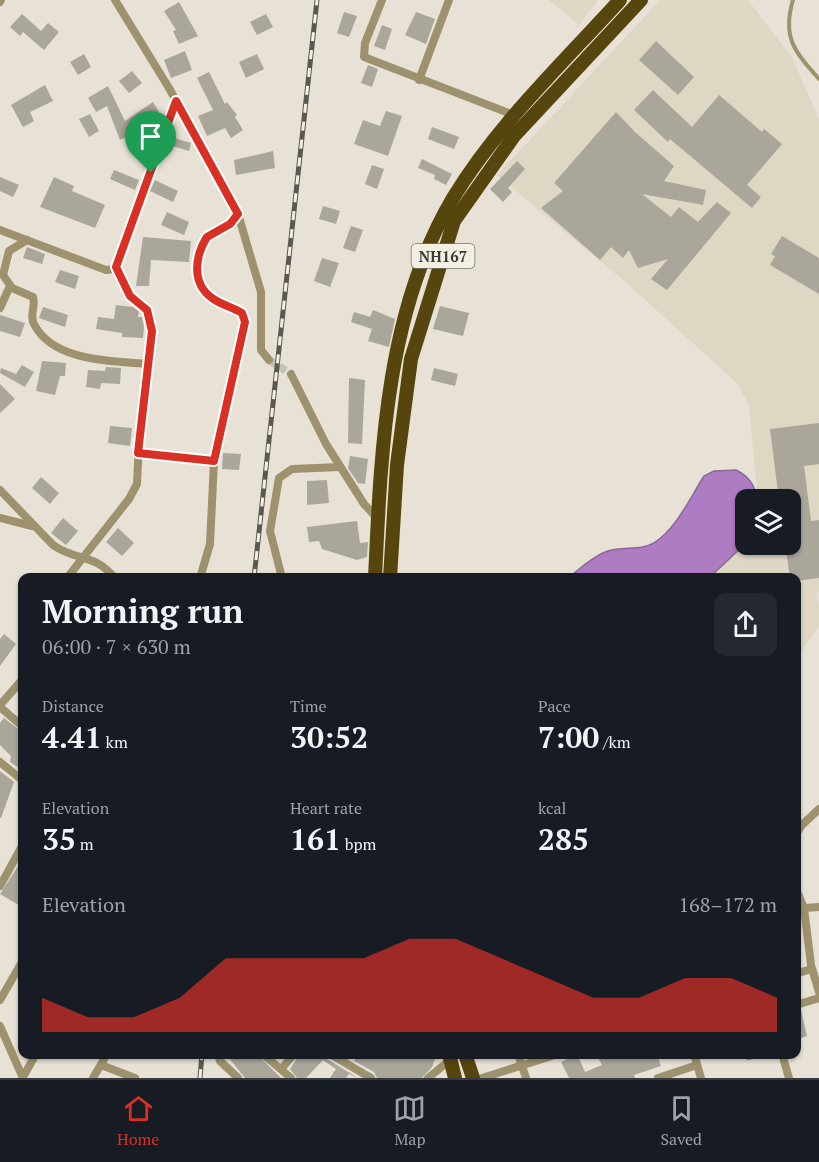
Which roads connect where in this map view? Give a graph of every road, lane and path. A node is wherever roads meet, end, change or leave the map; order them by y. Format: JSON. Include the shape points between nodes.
{"nodes":[{"id":1,"x":115,"y":0,"type":"edge"},
{"id":2,"x":382,"y":0,"type":"edge"},
{"id":3,"x":448,"y":0,"type":"edge"},
{"id":4,"x":620,"y":0,"type":"edge"},
{"id":5,"x":641,"y":0,"type":"edge"},
{"id":6,"x":793,"y":0,"type":"edge"},
{"id":7,"x":819,"y":79,"type":"edge"},
{"id":8,"x":419,"y":80,"type":"junction"},
{"id":9,"x":176,"y":101,"type":"junction"},
{"id":10,"x":514,"y":114,"type":"junction"},
{"id":11,"x":238,"y":214,"type":"junction"},
{"id":12,"x":0,"y":230,"type":"edge"},
{"id":13,"x":27,"y":240,"type":"junction"},
{"id":14,"x":116,"y":267,"type":"junction"},
{"id":15,"x":10,"y":286,"type":"junction"},
{"id":16,"x":0,"y":308,"type":"edge"},
{"id":17,"x":269,"y":360,"type":"tunnel mouth"},
{"id":18,"x":148,"y":364,"type":"junction"},
{"id":19,"x":291,"y":374,"type":"tunnel mouth"},
{"id":20,"x":138,"y":453,"type":"junction"},
{"id":21,"x":214,"y":461,"type":"junction"},
{"id":22,"x":340,"y":467,"type":"junction"},
{"id":23,"x":0,"y":490,"type":"edge"},
{"id":24,"x":0,"y":518,"type":"edge"},
{"id":25,"x":377,"y":518,"type":"junction"},
{"id":26,"x":33,"y":526,"type":"junction"},
{"id":27,"x":84,"y":557,"type":"junction"},
{"id":28,"x":72,"y":573,"type":"edge"},
{"id":29,"x":111,"y":573,"type":"edge"},
{"id":30,"x":201,"y":573,"type":"edge"},
{"id":31,"x":281,"y":573,"type":"edge"},
{"id":32,"x":375,"y":573,"type":"edge"},
{"id":33,"x":390,"y":573,"type":"edge"},
{"id":34,"x":18,"y":685,"type":"edge"},
{"id":35,"x":0,"y":706,"type":"edge"},
{"id":36,"x":18,"y":722,"type":"edge"},
{"id":37,"x":0,"y":762,"type":"edge"},
{"id":38,"x":18,"y":777,"type":"edge"},
{"id":39,"x":819,"y":808,"type":"edge"},
{"id":40,"x":801,"y":826,"type":"edge"},
{"id":41,"x":18,"y":853,"type":"edge"},
{"id":42,"x":0,"y":886,"type":"edge"},
{"id":43,"x":801,"y":901,"type":"edge"},
{"id":44,"x":819,"y":907,"type":"edge"},
{"id":45,"x":804,"y":908,"type":"junction"},
{"id":46,"x":18,"y":969,"type":"edge"},
{"id":47,"x":815,"y":975,"type":"edge"},
{"id":48,"x":819,"y":992,"type":"edge"},
{"id":49,"x":819,"y":998,"type":"edge"},
{"id":50,"x":0,"y":1000,"type":"edge"},
{"id":51,"x":801,"y":1003,"type":"edge"},
{"id":52,"x":0,"y":1026,"type":"edge"},
{"id":53,"x":33,"y":1059,"type":"edge"},
{"id":54,"x":104,"y":1059,"type":"edge"},
{"id":55,"x":220,"y":1059,"type":"edge"},
{"id":56,"x":269,"y":1059,"type":"edge"},
{"id":57,"x":290,"y":1059,"type":"edge"},
{"id":58,"x":339,"y":1059,"type":"edge"},
{"id":59,"x":447,"y":1059,"type":"edge"},
{"id":60,"x":450,"y":1059,"type":"edge"},
{"id":61,"x":467,"y":1059,"type":"edge"},
{"id":62,"x":520,"y":1059,"type":"edge"},
{"id":63,"x":543,"y":1059,"type":"edge"},
{"id":64,"x":695,"y":1059,"type":"edge"},
{"id":65,"x":783,"y":1059,"type":"edge"},
{"id":66,"x":101,"y":1065,"type":"junction"},
{"id":67,"x":697,"y":1065,"type":"junction"},
{"id":68,"x":522,"y":1066,"type":"junction"},
{"id":69,"x":282,"y":1068,"type":"junction"},
{"id":70,"x":23,"y":1078,"type":"edge"},
{"id":71,"x":93,"y":1078,"type":"edge"},
{"id":72,"x":135,"y":1078,"type":"edge"},
{"id":73,"x":238,"y":1078,"type":"edge"},
{"id":74,"x":291,"y":1078,"type":"edge"},
{"id":75,"x":371,"y":1078,"type":"edge"},
{"id":76,"x":428,"y":1078,"type":"edge"},
{"id":77,"x":455,"y":1078,"type":"edge"},
{"id":78,"x":473,"y":1078,"type":"edge"},
{"id":79,"x":482,"y":1078,"type":"edge"},
{"id":80,"x":526,"y":1078,"type":"edge"},
{"id":81,"x":658,"y":1078,"type":"edge"},
{"id":82,"x":701,"y":1078,"type":"edge"},
{"id":83,"x":789,"y":1078,"type":"edge"}],
"edges":[{"from":1,"to":9,"type":"street"},
{"from":2,"to":8,"type":"street","via":[[364,57]]},
{"from":3,"to":8,"type":"street"},
{"from":4,"to":10,"type":"highway","number":"NH167"},
{"from":5,"to":33,"type":"highway","number":"NH167","via":[[514,136],[454,221],[411,359],[397,465]]},
{"from":6,"to":7,"type":"lane","via":[[788,34]]},
{"from":8,"to":10,"type":"street"},
{"from":9,"to":11,"type":"street"},
{"from":9,"to":14,"type":"street"},
{"from":10,"to":25,"type":"highway","number":"NH167","via":[[453,198],[407,304],[392,372]]},
{"from":11,"to":17,"type":"street","via":[[261,292],[261,350]]},
{"from":11,"to":21,"type":"street","via":[[230,224],[207,237],[196,263],[207,294],[242,313],[245,322]]},
{"from":12,"to":13,"type":"street"},
{"from":13,"to":14,"type":"street","via":[[106,270]]},
{"from":13,"to":15,"type":"street","via":[[9,251],[3,275]]},
{"from":14,"to":18,"type":"street","via":[[130,296],[147,310],[152,331]]},
{"from":15,"to":16,"type":"street"},
{"from":15,"to":18,"type":"street","via":[[33,297],[33,323],[38,331],[75,356]]},
{"from":18,"to":20,"type":"street"},
{"from":19,"to":22,"type":"street"},
{"from":20,"to":21,"type":"street"},
{"from":20,"to":27,"type":"street","via":[[136,484],[129,499]]},
{"from":21,"to":30,"type":"street","via":[[210,544]]},
{"from":22,"to":25,"type":"street"},
{"from":22,"to":31,"type":"street","via":[[292,469],[279,478],[270,531]]},
{"from":23,"to":26,"type":"street"},
{"from":24,"to":26,"type":"street"},
{"from":25,"to":32,"type":"highway","number":"NH167"},
{"from":26,"to":27,"type":"street","via":[[62,552]]},
{"from":27,"to":28,"type":"street"},
{"from":27,"to":29,"type":"street","via":[[104,565]]},
{"from":34,"to":35,"type":"street"},
{"from":35,"to":36,"type":"street"},
{"from":37,"to":38,"type":"street"},
{"from":39,"to":40,"type":"street"},
{"from":41,"to":42,"type":"street"},
{"from":43,"to":45,"type":"street"},
{"from":44,"to":45,"type":"street"},
{"from":45,"to":47,"type":"street"},
{"from":46,"to":50,"type":"street"},
{"from":47,"to":48,"type":"street"},
{"from":49,"to":51,"type":"street"},
{"from":52,"to":70,"type":"street"},
{"from":53,"to":70,"type":"street"},
{"from":54,"to":66,"type":"street"},
{"from":55,"to":73,"type":"street"},
{"from":56,"to":69,"type":"street"},
{"from":57,"to":69,"type":"street"},
{"from":58,"to":75,"type":"street"},
{"from":59,"to":76,"type":"street"},
{"from":60,"to":77,"type":"highway"},
{"from":61,"to":78,"type":"highway"},
{"from":62,"to":68,"type":"street"},
{"from":63,"to":68,"type":"street"},
{"from":64,"to":67,"type":"street"},
{"from":65,"to":83,"type":"street"},
{"from":66,"to":71,"type":"street"},
{"from":66,"to":72,"type":"street"},
{"from":67,"to":81,"type":"street"},
{"from":67,"to":82,"type":"street"},
{"from":68,"to":79,"type":"street"},
{"from":68,"to":80,"type":"street"},
{"from":69,"to":74,"type":"street"}]}
